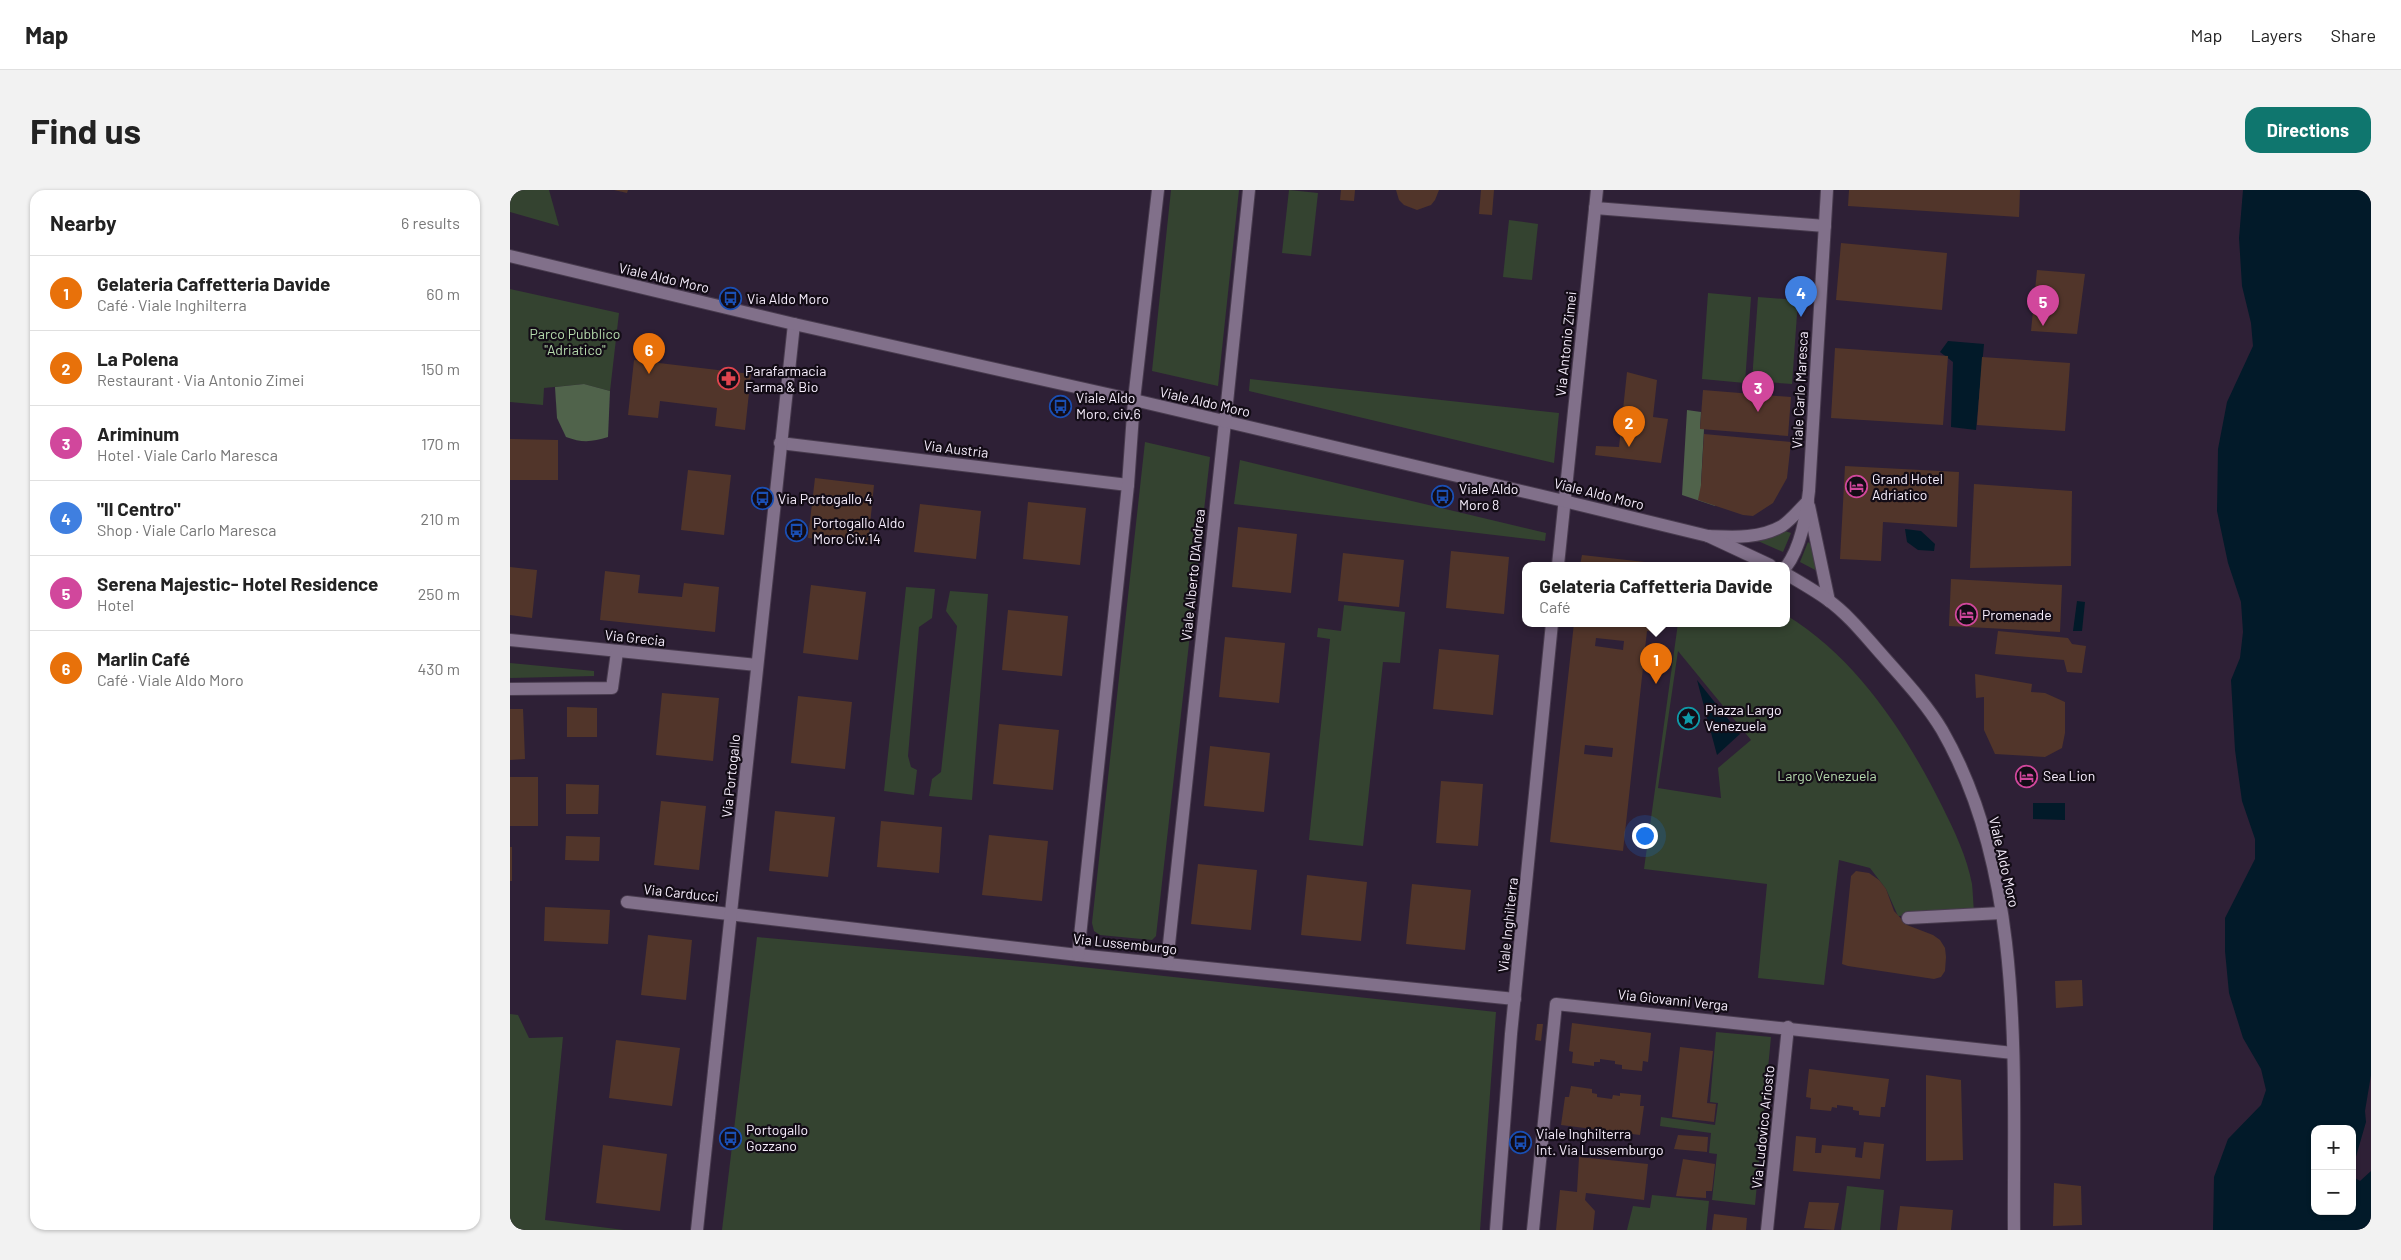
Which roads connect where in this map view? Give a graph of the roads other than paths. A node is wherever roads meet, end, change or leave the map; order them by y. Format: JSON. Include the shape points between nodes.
{"nodes":[{"id":1,"x":1158,"y":190,"type":"edge"},
{"id":2,"x":1249,"y":190,"type":"edge"},
{"id":3,"x":1597,"y":190,"type":"edge"},
{"id":4,"x":1827,"y":190,"type":"edge"},
{"id":5,"x":1595,"y":208,"type":"junction"},
{"id":6,"x":1825,"y":226,"type":"junction"},
{"id":7,"x":510,"y":256,"type":"edge"},
{"id":8,"x":794,"y":324,"type":"junction"},
{"id":9,"x":1134,"y":400,"type":"junction"},
{"id":10,"x":1225,"y":422,"type":"junction"},
{"id":11,"x":780,"y":443,"type":"junction"},
{"id":12,"x":1128,"y":485,"type":"junction"},
{"id":13,"x":1564,"y":501,"type":"junction"},
{"id":14,"x":1808,"y":501,"type":"junction"},
{"id":15,"x":1708,"y":536,"type":"junction"},
{"id":16,"x":1558,"y":562,"type":"edge"},
{"id":17,"x":1764,"y":562,"type":"edge"},
{"id":18,"x":1790,"y":562,"type":"edge"},
{"id":19,"x":1790,"y":577,"type":"edge"},
{"id":20,"x":1829,"y":601,"type":"junction"},
{"id":21,"x":1552,"y":627,"type":"edge"},
{"id":22,"x":510,"y":640,"type":"edge"},
{"id":23,"x":617,"y":652,"type":"junction"},
{"id":24,"x":757,"y":665,"type":"junction"},
{"id":25,"x":510,"y":689,"type":"edge"},
{"id":26,"x":627,"y":902,"type":"dead end"},
{"id":27,"x":2001,"y":913,"type":"junction"},
{"id":28,"x":732,"y":914,"type":"junction"},
{"id":29,"x":1908,"y":918,"type":"dead end"},
{"id":30,"x":1078,"y":954,"type":"junction"},
{"id":31,"x":1167,"y":963,"type":"junction"},
{"id":32,"x":1515,"y":999,"type":"junction"},
{"id":33,"x":1788,"y":1027,"type":"junction"},
{"id":34,"x":2013,"y":1053,"type":"junction"},
{"id":35,"x":697,"y":1230,"type":"edge"},
{"id":36,"x":1496,"y":1230,"type":"edge"},
{"id":37,"x":1533,"y":1230,"type":"edge"},
{"id":38,"x":1767,"y":1230,"type":"edge"},
{"id":39,"x":2014,"y":1230,"type":"edge"}],
"edges":[{"from":1,"to":9,"type":"street"},
{"from":2,"to":10,"type":"street","name":"Viale Alberto D'Andrea"},
{"from":3,"to":5,"type":"street","name":"Via Antonio Zimei"},
{"from":4,"to":6,"type":"street","name":"Viale Carlo Maresca"},
{"from":5,"to":6,"type":"street"},
{"from":5,"to":13,"type":"street","name":"Via Antonio Zimei"},
{"from":6,"to":14,"type":"street","name":"Viale Carlo Maresca"},
{"from":7,"to":8,"type":"street","name":"Viale Aldo Moro"},
{"from":8,"to":9,"type":"street","name":"Viale Aldo Moro"},
{"from":8,"to":11,"type":"street","name":"Via Portogallo"},
{"from":9,"to":10,"type":"street","name":"Viale Aldo Moro"},
{"from":9,"to":12,"type":"street"},
{"from":10,"to":13,"type":"street","name":"Viale Aldo Moro"},
{"from":10,"to":31,"type":"street","name":"Viale Alberto D'Andrea"},
{"from":11,"to":12,"type":"street","name":"Via Austria"},
{"from":11,"to":24,"type":"street","name":"Via Portogallo"},
{"from":12,"to":30,"type":"street"},
{"from":13,"to":15,"type":"street","name":"Viale Aldo Moro"},
{"from":13,"to":16,"type":"street"},
{"from":14,"to":15,"type":"street","via":[[1782,525],[1765,532],[1737,538]]},
{"from":14,"to":18,"type":"street","name":"Viale Carlo Maresca"},
{"from":14,"to":20,"type":"street","name":"Viale Carlo Maresca"},
{"from":15,"to":17,"type":"street","name":"Viale Aldo Moro"},
{"from":19,"to":20,"type":"street","name":"Viale Aldo Moro"},
{"from":20,"to":27,"type":"street","name":"Viale Aldo Moro","via":[[1910,686],[1957,758],[1985,836]]},
{"from":21,"to":32,"type":"street","name":"Viale Inghilterra"},
{"from":22,"to":23,"type":"street","name":"Via Grecia"},
{"from":23,"to":24,"type":"street","name":"Via Grecia"},
{"from":23,"to":25,"type":"street","via":[[612,688]]},
{"from":24,"to":28,"type":"street","name":"Via Portogallo"},
{"from":26,"to":28,"type":"street","name":"Via Carducci"},
{"from":27,"to":29,"type":"street"},
{"from":27,"to":34,"type":"street","name":"Viale Aldo Moro"},
{"from":28,"to":30,"type":"street","name":"Via Lussemburgo"},
{"from":28,"to":35,"type":"street","name":"Via Portogallo"},
{"from":30,"to":31,"type":"street","name":"Via Lussemburgo"},
{"from":31,"to":32,"type":"street","name":"Via Lussemburgo"},
{"from":32,"to":36,"type":"street","name":"Viale Inghilterra"},
{"from":33,"to":34,"type":"street","name":"Via Giovanni Verga"},
{"from":33,"to":37,"type":"street","name":"Via Giovanni Verga","via":[[1556,1004]]},
{"from":33,"to":38,"type":"street","name":"Via Ludovico Ariosto"},
{"from":34,"to":39,"type":"street","name":"Viale Aldo Moro"}]}
